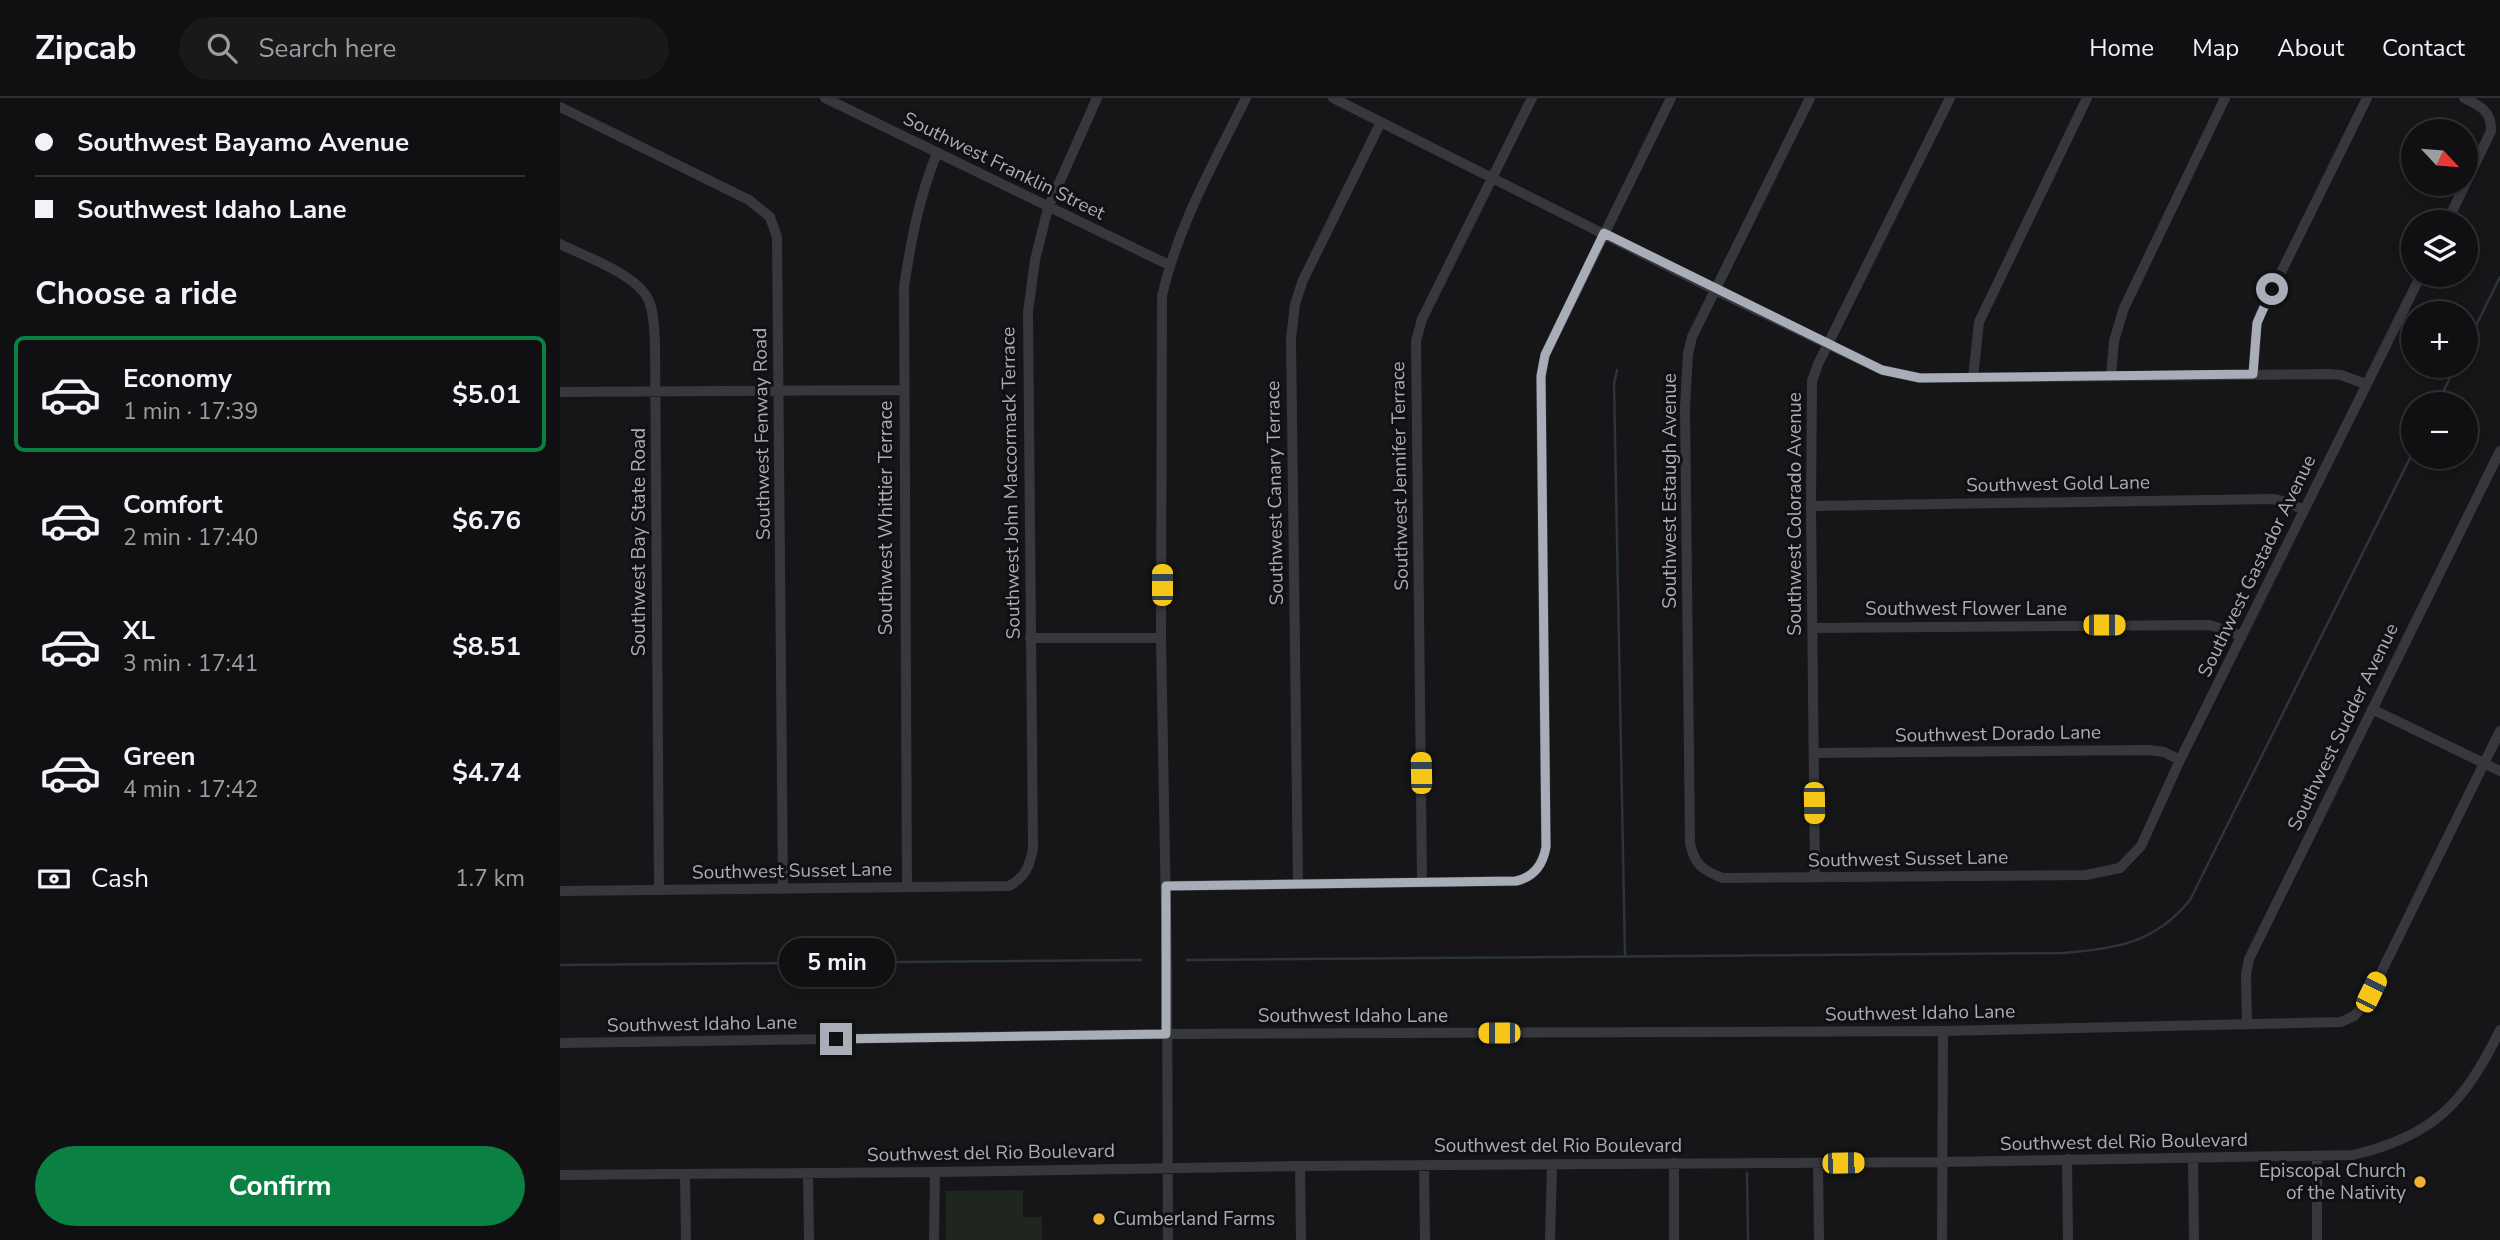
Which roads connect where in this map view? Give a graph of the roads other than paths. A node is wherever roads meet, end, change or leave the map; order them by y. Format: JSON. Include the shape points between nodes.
{"nodes":[{"id":1,"x":825,"y":98,"type":"edge"},
{"id":2,"x":1096,"y":98,"type":"edge"},
{"id":3,"x":1246,"y":98,"type":"edge"},
{"id":4,"x":1333,"y":98,"type":"edge"},
{"id":5,"x":1532,"y":98,"type":"edge"},
{"id":6,"x":1671,"y":98,"type":"edge"},
{"id":7,"x":1810,"y":98,"type":"edge"},
{"id":8,"x":1950,"y":98,"type":"edge"},
{"id":9,"x":2087,"y":98,"type":"edge"},
{"id":10,"x":2225,"y":98,"type":"edge"},
{"id":11,"x":2367,"y":98,"type":"edge"},
{"id":12,"x":2464,"y":98,"type":"edge"},
{"id":13,"x":560,"y":107,"type":"edge"},
{"id":14,"x":1381,"y":122,"type":"junction"},
{"id":15,"x":936,"y":153,"type":"junction"},
{"id":16,"x":1493,"y":178,"type":"junction"},
{"id":17,"x":1048,"y":208,"type":"junction"},
{"id":18,"x":2453,"y":210,"type":"edge"},
{"id":19,"x":1604,"y":233,"type":"junction"},
{"id":20,"x":560,"y":244,"type":"edge"},
{"id":21,"x":1169,"y":265,"type":"junction"},
{"id":22,"x":2415,"y":287,"type":"edge"},
{"id":23,"x":1715,"y":289,"type":"junction"},
{"id":24,"x":1828,"y":345,"type":"junction"},
{"id":25,"x":2111,"y":374,"type":"junction"},
{"id":26,"x":2253,"y":374,"type":"junction"},
{"id":27,"x":1973,"y":378,"type":"junction"},
{"id":28,"x":2366,"y":384,"type":"junction"},
{"id":29,"x":779,"y":390,"type":"junction"},
{"id":30,"x":903,"y":390,"type":"junction"},
{"id":31,"x":655,"y":391,"type":"junction"},
{"id":32,"x":560,"y":392,"type":"edge"},
{"id":33,"x":2500,"y":451,"type":"edge"},
{"id":34,"x":1811,"y":506,"type":"junction"},
{"id":35,"x":2304,"y":510,"type":"junction"},
{"id":36,"x":1813,"y":628,"type":"junction"},
{"id":37,"x":2242,"y":636,"type":"junction"},
{"id":38,"x":1030,"y":638,"type":"junction"},
{"id":39,"x":1161,"y":638,"type":"junction"},
{"id":40,"x":2372,"y":709,"type":"junction"},
{"id":41,"x":2500,"y":731,"type":"edge"},
{"id":42,"x":1814,"y":753,"type":"junction"},
{"id":43,"x":2180,"y":760,"type":"junction"},
{"id":44,"x":2484,"y":763,"type":"junction"},
{"id":45,"x":2500,"y":771,"type":"edge"},
{"id":46,"x":1700,"y":867,"type":"joint"},
{"id":47,"x":2120,"y":868,"type":"joint"},
{"id":48,"x":1815,"y":877,"type":"junction"},
{"id":49,"x":1023,"y":878,"type":"joint"},
{"id":50,"x":1422,"y":881,"type":"junction"},
{"id":51,"x":1298,"y":883,"type":"junction"},
{"id":52,"x":1166,"y":886,"type":"junction"},
{"id":53,"x":907,"y":887,"type":"junction"},
{"id":54,"x":783,"y":889,"type":"junction"},
{"id":55,"x":659,"y":890,"type":"junction"},
{"id":56,"x":560,"y":891,"type":"edge"},
{"id":57,"x":2247,"y":1025,"type":"junction"},
{"id":58,"x":2500,"y":1030,"type":"edge"},
{"id":59,"x":1943,"y":1031,"type":"junction"},
{"id":60,"x":1166,"y":1034,"type":"junction"},
{"id":61,"x":560,"y":1043,"type":"edge"},
{"id":62,"x":2496,"y":1047,"type":"edge"},
{"id":63,"x":2317,"y":1156,"type":"junction"},
{"id":64,"x":2193,"y":1158,"type":"junction"},
{"id":65,"x":2067,"y":1159,"type":"junction"},
{"id":66,"x":1941,"y":1162,"type":"junction"},
{"id":67,"x":1674,"y":1163,"type":"junction"},
{"id":68,"x":1818,"y":1163,"type":"junction"},
{"id":69,"x":1424,"y":1165,"type":"junction"},
{"id":70,"x":1300,"y":1166,"type":"junction"},
{"id":71,"x":1552,"y":1166,"type":"junction"},
{"id":72,"x":1168,"y":1168,"type":"junction"},
{"id":73,"x":935,"y":1172,"type":"junction"},
{"id":74,"x":808,"y":1173,"type":"junction"},
{"id":75,"x":560,"y":1175,"type":"edge"},
{"id":76,"x":685,"y":1175,"type":"junction"},
{"id":77,"x":685,"y":1240,"type":"edge"},
{"id":78,"x":809,"y":1240,"type":"edge"},
{"id":79,"x":934,"y":1240,"type":"edge"},
{"id":80,"x":1168,"y":1240,"type":"edge"},
{"id":81,"x":1301,"y":1240,"type":"edge"},
{"id":82,"x":1424,"y":1240,"type":"edge"},
{"id":83,"x":1550,"y":1240,"type":"edge"},
{"id":84,"x":1674,"y":1240,"type":"edge"},
{"id":85,"x":1819,"y":1240,"type":"edge"},
{"id":86,"x":1942,"y":1240,"type":"edge"},
{"id":87,"x":2068,"y":1240,"type":"edge"},
{"id":88,"x":2194,"y":1240,"type":"edge"},
{"id":89,"x":2317,"y":1240,"type":"edge"}],
"edges":[{"from":1,"to":15,"type":"street","name":"Southwest Franklin Street"},
{"from":2,"to":17,"type":"street","name":"Southwest John Maccormack Terrace"},
{"from":3,"to":21,"type":"street","via":[[1184,224]]},
{"from":4,"to":14,"type":"street"},
{"from":5,"to":16,"type":"street","name":"Southwest Jennifer Terrace"},
{"from":6,"to":19,"type":"street"},
{"from":7,"to":23,"type":"street","name":"Southwest Estaugh Avenue"},
{"from":8,"to":24,"type":"street","name":"Southwest Colorado Avenue"},
{"from":9,"to":27,"type":"street","via":[[1979,322]]},
{"from":10,"to":25,"type":"street","via":[[2124,308]]},
{"from":11,"to":26,"type":"street","via":[[2260,313]]},
{"from":12,"to":18,"type":"street","via":[[2480,106],[2491,119],[2489,138]]},
{"from":13,"to":29,"type":"street","name":"Southwest Fenway Road","via":[[749,200],[770,217],[777,237]]},
{"from":14,"to":16,"type":"street"},
{"from":14,"to":51,"type":"street","name":"Southwest Canary Terrace","via":[[1303,279],[1291,339]]},
{"from":15,"to":17,"type":"street","name":"Southwest Franklin Street"},
{"from":15,"to":30,"type":"street","name":"Southwest Whittier Terrace","via":[[923,191],[904,287]]},
{"from":16,"to":19,"type":"street"},
{"from":16,"to":50,"type":"street","name":"Southwest Jennifer Terrace","via":[[1422,319],[1416,341]]},
{"from":17,"to":21,"type":"street","name":"Southwest Franklin Street"},
{"from":17,"to":38,"type":"street","name":"Southwest John Maccormack Terrace","via":[[1027,312]]},
{"from":19,"to":23,"type":"street"},
{"from":19,"to":50,"type":"street","via":[[1545,355],[1541,376],[1546,847],[1540,866],[1530,877],[1516,881]]},
{"from":20,"to":31,"type":"street","name":"Southwest Bay State Road","via":[[636,283],[648,299],[655,342]]},
{"from":21,"to":39,"type":"street","via":[[1163,296]]},
{"from":22,"to":28,"type":"street","name":"Southwest Gastador Avenue"},
{"from":23,"to":24,"type":"street"},
{"from":23,"to":46,"type":"street","name":"Southwest Estaugh Avenue","via":[[1692,337],[1686,376],[1690,843]]},
{"from":24,"to":27,"type":"street","via":[[1882,370],[1920,378]]},
{"from":24,"to":34,"type":"street","name":"Southwest Colorado Avenue","via":[[1812,381]]},
{"from":25,"to":26,"type":"street"},
{"from":25,"to":27,"type":"street"},
{"from":26,"to":28,"type":"street","via":[[2341,374]]},
{"from":28,"to":35,"type":"street","name":"Southwest Gastador Avenue"},
{"from":29,"to":30,"type":"street"},
{"from":29,"to":31,"type":"street"},
{"from":29,"to":54,"type":"street","name":"Southwest Fenway Road"},
{"from":30,"to":53,"type":"street","name":"Southwest Whittier Terrace"},
{"from":31,"to":32,"type":"street"},
{"from":31,"to":55,"type":"street","name":"Southwest Bay State Road"},
{"from":33,"to":40,"type":"street","name":"Southwest Sudder Avenue"},
{"from":34,"to":35,"type":"street","name":"Southwest Gold Lane","via":[[2273,499]]},
{"from":34,"to":36,"type":"street","name":"Southwest Colorado Avenue"},
{"from":35,"to":37,"type":"street","name":"Southwest Gastador Avenue"},
{"from":36,"to":37,"type":"street","name":"Southwest Flower Lane","via":[[2210,625]]},
{"from":36,"to":42,"type":"street","name":"Southwest Colorado Avenue"},
{"from":37,"to":43,"type":"street","name":"Southwest Gastador Avenue"},
{"from":38,"to":39,"type":"street"},
{"from":38,"to":49,"type":"street","name":"Southwest John Maccormack Terrace","via":[[1033,849]]},
{"from":39,"to":52,"type":"street"},
{"from":40,"to":44,"type":"street"},
{"from":40,"to":57,"type":"street","name":"Southwest Sudder Avenue","via":[[2249,959]]},
{"from":41,"to":44,"type":"street"},
{"from":42,"to":43,"type":"street","name":"Southwest Dorado Lane","via":[[2149,750]]},
{"from":42,"to":48,"type":"street","name":"Southwest Colorado Avenue"},
{"from":43,"to":47,"type":"street","name":"Southwest Gastador Avenue","via":[[2141,846]]},
{"from":44,"to":45,"type":"street"},
{"from":44,"to":57,"type":"street","name":"Southwest Idaho Lane","via":[[2366,1003],[2341,1023]]},
{"from":46,"to":48,"type":"street","name":"Southwest Susset Lane","via":[[1723,878]]},
{"from":47,"to":48,"type":"street","name":"Southwest Susset Lane","via":[[2086,875]]},
{"from":49,"to":53,"type":"street","name":"Southwest Susset Lane","via":[[1009,886]]},
{"from":50,"to":51,"type":"street"},
{"from":51,"to":52,"type":"street"},
{"from":52,"to":60,"type":"street"},
{"from":53,"to":54,"type":"street","name":"Southwest Susset Lane"},
{"from":54,"to":55,"type":"street","name":"Southwest Susset Lane"},
{"from":55,"to":56,"type":"street","name":"Southwest Susset Lane"},
{"from":57,"to":59,"type":"street","name":"Southwest Idaho Lane"},
{"from":58,"to":62,"type":"street","name":"Southwest del Rio Boulevard"},
{"from":59,"to":60,"type":"street","name":"Southwest Idaho Lane"},
{"from":59,"to":66,"type":"street"},
{"from":60,"to":61,"type":"street","name":"Southwest Idaho Lane"},
{"from":60,"to":72,"type":"street"},
{"from":62,"to":63,"type":"street","name":"Southwest del Rio Boulevard","via":[[2467,1088],[2431,1125],[2382,1148]]},
{"from":63,"to":64,"type":"street","name":"Southwest del Rio Boulevard"},
{"from":63,"to":89,"type":"street"},
{"from":64,"to":65,"type":"street","name":"Southwest del Rio Boulevard"},
{"from":64,"to":88,"type":"street"},
{"from":65,"to":66,"type":"street","name":"Southwest del Rio Boulevard"},
{"from":65,"to":87,"type":"street"},
{"from":66,"to":68,"type":"street","name":"Southwest del Rio Boulevard"},
{"from":66,"to":86,"type":"street"},
{"from":67,"to":68,"type":"street","name":"Southwest del Rio Boulevard"},
{"from":67,"to":71,"type":"street","name":"Southwest del Rio Boulevard"},
{"from":67,"to":84,"type":"street"},
{"from":68,"to":85,"type":"street"},
{"from":69,"to":70,"type":"street","name":"Southwest del Rio Boulevard"},
{"from":69,"to":71,"type":"street","name":"Southwest del Rio Boulevard"},
{"from":69,"to":82,"type":"street"},
{"from":70,"to":72,"type":"street","name":"Southwest del Rio Boulevard"},
{"from":70,"to":81,"type":"street"},
{"from":71,"to":83,"type":"street"},
{"from":72,"to":73,"type":"street","name":"Southwest del Rio Boulevard"},
{"from":72,"to":80,"type":"street"},
{"from":73,"to":74,"type":"street","name":"Southwest del Rio Boulevard"},
{"from":73,"to":79,"type":"street"},
{"from":74,"to":76,"type":"street","name":"Southwest del Rio Boulevard"},
{"from":74,"to":78,"type":"street"},
{"from":75,"to":76,"type":"street","name":"Southwest del Rio Boulevard"},
{"from":76,"to":77,"type":"street"}]}
